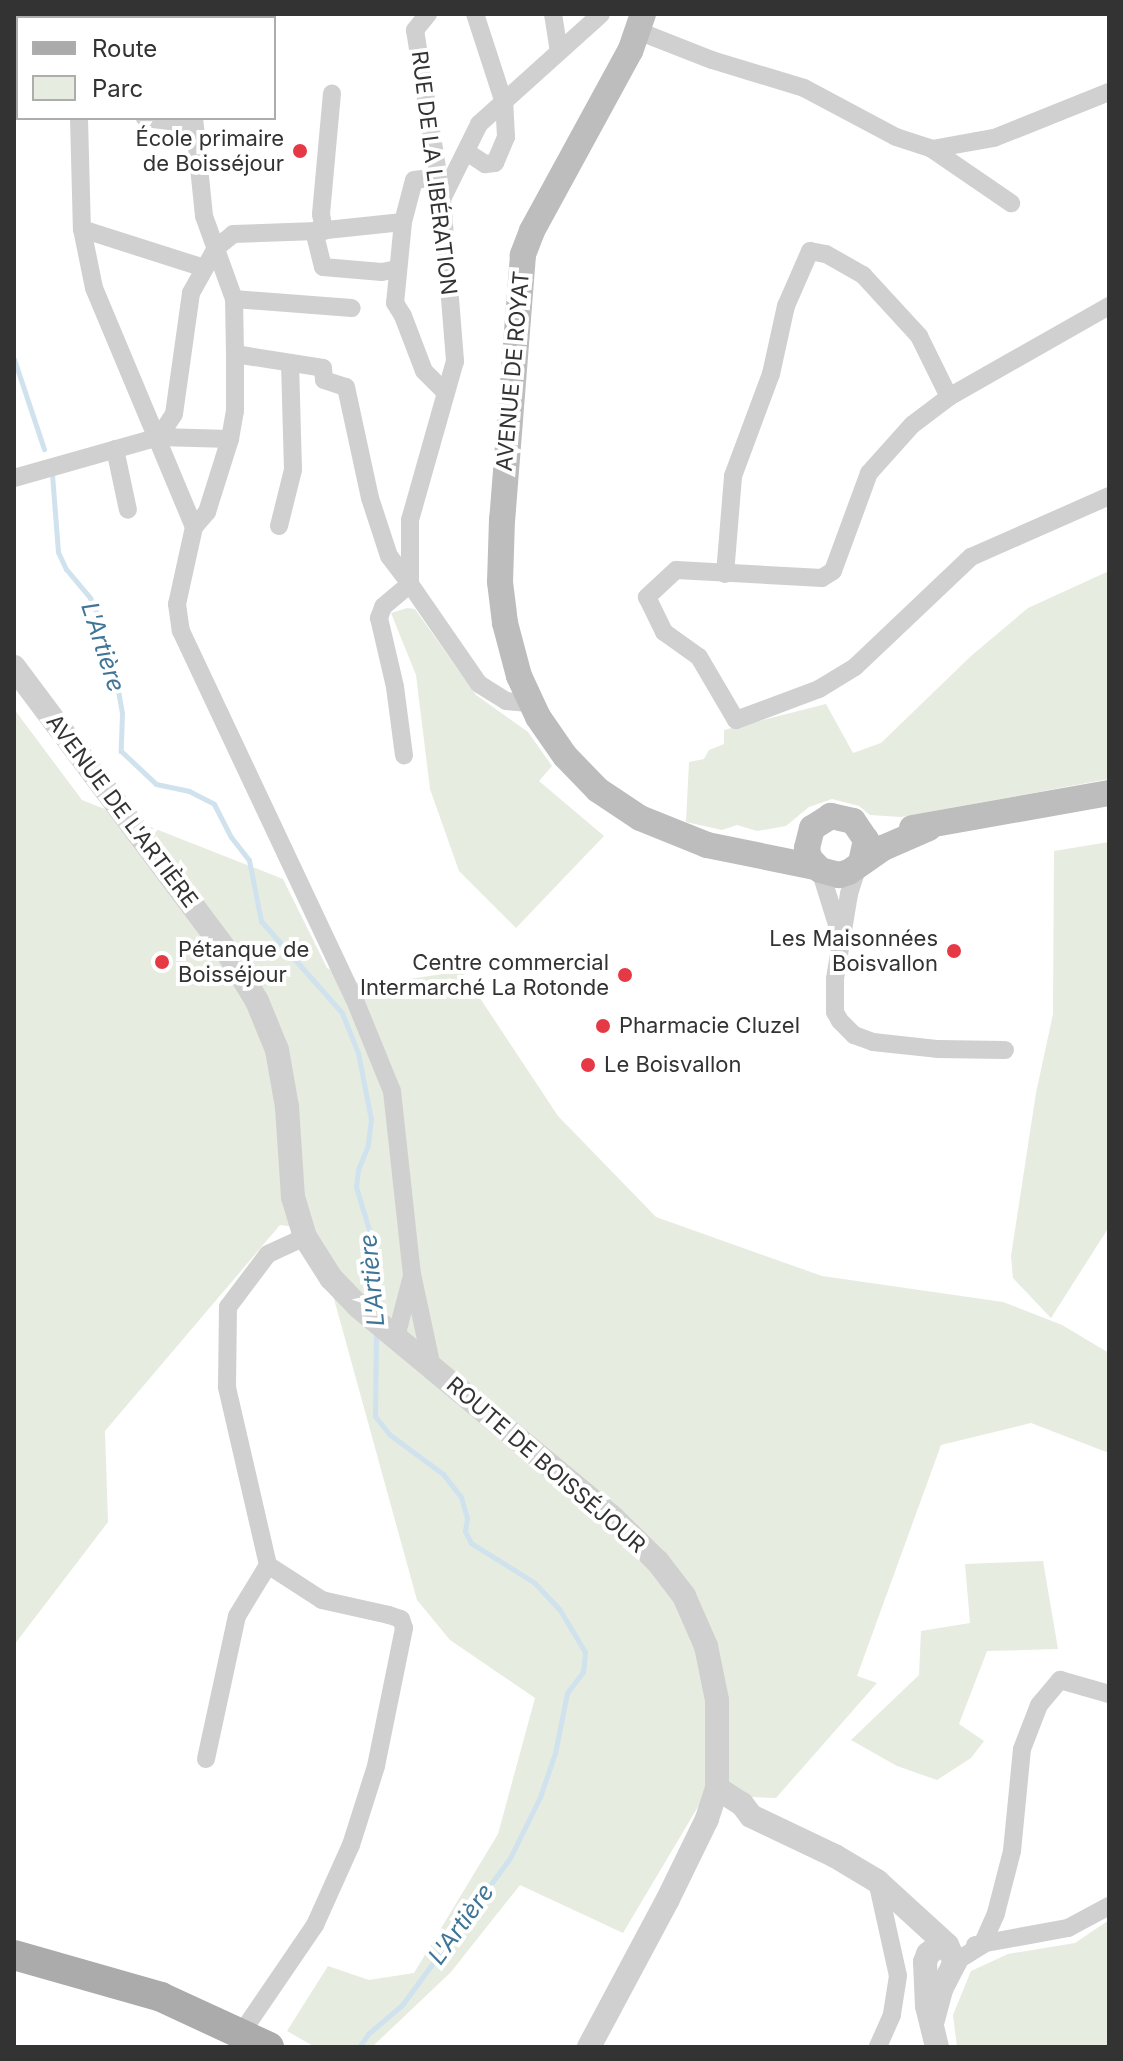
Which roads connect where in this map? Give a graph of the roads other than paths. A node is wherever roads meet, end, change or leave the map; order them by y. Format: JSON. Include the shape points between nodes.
{"nodes":[{"id":1,"x":428,"y":14,"type":"edge"},
{"id":2,"x":553,"y":14,"type":"edge"},
{"id":3,"x":601,"y":14,"type":"edge"},
{"id":4,"x":477,"y":15,"type":"edge"},
{"id":5,"x":640,"y":22,"type":"edge"},
{"id":6,"x":559,"y":52,"type":"junction"},
{"id":7,"x":1109,"y":92,"type":"edge"},
{"id":8,"x":332,"y":94,"type":"dead end"},
{"id":9,"x":504,"y":103,"type":"junction"},
{"id":10,"x":79,"y":120,"type":"edge"},
{"id":11,"x":194,"y":121,"type":"edge"},
{"id":12,"x":932,"y":149,"type":"junction"},
{"id":13,"x":467,"y":152,"type":"junction"},
{"id":14,"x":437,"y":177,"type":"junction"},
{"id":15,"x":442,"y":199,"type":"junction"},
{"id":16,"x":1011,"y":203,"type":"dead end"},
{"id":17,"x":403,"y":222,"type":"junction"},
{"id":18,"x":82,"y":229,"type":"junction"},
{"id":19,"x":319,"y":231,"type":"junction"},
{"id":20,"x":216,"y":248,"type":"junction"},
{"id":21,"x":204,"y":268,"type":"junction"},
{"id":22,"x":398,"y":269,"type":"junction"},
{"id":23,"x":234,"y":299,"type":"junction"},
{"id":24,"x":1109,"y":306,"type":"edge"},
{"id":25,"x":352,"y":308,"type":"dead end"},
{"id":26,"x":235,"y":354,"type":"junction"},
{"id":27,"x":290,"y":363,"type":"junction"},
{"id":28,"x":445,"y":392,"type":"junction"},
{"id":29,"x":949,"y":397,"type":"junction"},
{"id":30,"x":159,"y":437,"type":"junction"},
{"id":31,"x":230,"y":439,"type":"junction"},
{"id":32,"x":115,"y":449,"type":"junction"},
{"id":33,"x":14,"y":478,"type":"edge"},
{"id":34,"x":1109,"y":496,"type":"edge"},
{"id":35,"x":128,"y":510,"type":"dead end"},
{"id":36,"x":279,"y":526,"type":"dead end"},
{"id":37,"x":194,"y":527,"type":"junction"},
{"id":38,"x":725,"y":574,"type":"junction"},
{"id":39,"x":410,"y":584,"type":"junction"},
{"id":40,"x":14,"y":667,"type":"edge"},
{"id":41,"x":531,"y":703,"type":"junction"},
{"id":42,"x":404,"y":755,"type":"dead end"},
{"id":43,"x":1109,"y":793,"type":"edge"},
{"id":44,"x":853,"y":821,"type":"junction"},
{"id":45,"x":812,"y":828,"type":"junction"},
{"id":46,"x":929,"y":828,"type":"junction"},
{"id":47,"x":745,"y":851,"type":"junction"},
{"id":48,"x":859,"y":864,"type":"junction"},
{"id":49,"x":818,"y":868,"type":"junction"},
{"id":50,"x":841,"y":942,"type":"junction"},
{"id":51,"x":1005,"y":1050,"type":"dead end"},
{"id":52,"x":305,"y":1237,"type":"junction"},
{"id":53,"x":412,"y":1274,"type":"junction"},
{"id":54,"x":396,"y":1337,"type":"junction"},
{"id":55,"x":432,"y":1367,"type":"junction"},
{"id":56,"x":268,"y":1565,"type":"junction"},
{"id":57,"x":1109,"y":1694,"type":"edge"},
{"id":58,"x":206,"y":1759,"type":"dead end"},
{"id":59,"x":717,"y":1788,"type":"junction"},
{"id":60,"x":751,"y":1816,"type":"junction"},
{"id":61,"x":707,"y":1819,"type":"junction"},
{"id":62,"x":877,"y":1881,"type":"junction"},
{"id":63,"x":1109,"y":1906,"type":"edge"},
{"id":64,"x":910,"y":1915,"type":"junction"},
{"id":65,"x":982,"y":1945,"type":"junction"},
{"id":66,"x":14,"y":1955,"type":"edge"},
{"id":67,"x":948,"y":1956,"type":"junction"},
{"id":68,"x":925,"y":1962,"type":"junction"},
{"id":69,"x":933,"y":2020,"type":"junction"},
{"id":70,"x":242,"y":2032,"type":"junction"},
{"id":71,"x":269,"y":2047,"type":"edge"},
{"id":72,"x":589,"y":2047,"type":"edge"},
{"id":73,"x":878,"y":2047,"type":"edge"},
{"id":74,"x":937,"y":2047,"type":"edge"}],
"edges":[{"from":1,"to":14,"type":"street","name":"RUE DE LA LIBÉRATION","via":[[415,30]]},
{"from":2,"to":6,"type":"street"},
{"from":3,"to":6,"type":"street"},
{"from":4,"to":9,"type":"street"},
{"from":5,"to":12,"type":"street","via":[[712,60],[804,88],[896,137]]},
{"from":5,"to":41,"type":"main road","name":"AVENUE DE ROYAT","via":[[523,255],[500,582],[511,648]]},
{"from":6,"to":9,"type":"street"},
{"from":7,"to":12,"type":"street","via":[[994,138]]},
{"from":8,"to":19,"type":"street"},
{"from":9,"to":13,"type":"street","via":[[479,124]]},
{"from":9,"to":13,"type":"street","via":[[506,137],[495,163],[485,164]]},
{"from":10,"to":18,"type":"street"},
{"from":11,"to":20,"type":"street","via":[[204,216]]},
{"from":12,"to":16,"type":"street"},
{"from":13,"to":15,"type":"street"},
{"from":14,"to":15,"type":"street","name":"RUE DE LA LIBÉRATION"},
{"from":14,"to":17,"type":"street","via":[[414,180]]},
{"from":15,"to":28,"type":"street","name":"RUE DE LA LIBÉRATION","via":[[455,361]]},
{"from":17,"to":19,"type":"street"},
{"from":17,"to":22,"type":"street"},
{"from":18,"to":21,"type":"street"},
{"from":18,"to":30,"type":"street","via":[[94,288]]},
{"from":19,"to":20,"type":"street","via":[[233,234]]},
{"from":19,"to":22,"type":"street","via":[[323,267]]},
{"from":20,"to":21,"type":"street"},
{"from":20,"to":23,"type":"street"},
{"from":21,"to":30,"type":"street","via":[[191,293],[174,414]]},
{"from":22,"to":28,"type":"street","via":[[395,303],[424,371]]},
{"from":23,"to":25,"type":"street"},
{"from":23,"to":26,"type":"street"},
{"from":24,"to":29,"type":"street"},
{"from":26,"to":27,"type":"street"},
{"from":26,"to":31,"type":"street"},
{"from":27,"to":36,"type":"street","via":[[293,470]]},
{"from":27,"to":39,"type":"street","via":[[323,368],[324,380],[346,387],[370,498],[389,556]]},
{"from":28,"to":39,"type":"street","name":"RUE DE LA LIBÉRATION","via":[[410,520]]},
{"from":29,"to":38,"type":"street","via":[[912,425],[869,473],[833,571],[822,578]]},
{"from":29,"to":38,"type":"street","via":[[919,336],[863,275],[810,251],[786,306],[771,374],[733,476]]},
{"from":30,"to":31,"type":"street"},
{"from":30,"to":32,"type":"street"},
{"from":30,"to":37,"type":"street"},
{"from":31,"to":37,"type":"street","via":[[207,512]]},
{"from":32,"to":33,"type":"street"},
{"from":32,"to":35,"type":"street"},
{"from":34,"to":38,"type":"street","via":[[971,557],[855,667],[819,689],[736,720],[699,657],[664,632],[647,597],[676,570]]},
{"from":37,"to":53,"type":"street","via":[[177,604],[181,631],[384,1068],[392,1091]]},
{"from":39,"to":41,"type":"street","via":[[479,684],[498,698]]},
{"from":39,"to":42,"type":"street","via":[[383,607],[379,618]]},
{"from":40,"to":52,"type":"street","name":"AVENUE DE L'ARTIÈRE","via":[[228,953],[257,1001],[277,1050],[293,1197]]},
{"from":41,"to":47,"type":"main road","name":"AVENUE DE ROYAT","via":[[565,756],[620,806],[668,831]]},
{"from":43,"to":46,"type":"main road"},
{"from":44,"to":45,"type":"main road","via":[[831,816]]},
{"from":44,"to":46,"type":"main road","via":[[882,830]]},
{"from":44,"to":48,"type":"main road","via":[[866,840]]},
{"from":45,"to":47,"type":"main road"},
{"from":45,"to":49,"type":"main road","via":[[807,848]]},
{"from":46,"to":48,"type":"main road"},
{"from":47,"to":49,"type":"main road","name":"AVENUE DE ROYAT"},
{"from":48,"to":49,"type":"main road","via":[[839,875]]},
{"from":48,"to":50,"type":"street"},
{"from":49,"to":50,"type":"street"},
{"from":50,"to":51,"type":"street","via":[[835,1012],[854,1035],[911,1047]]},
{"from":52,"to":54,"type":"street","name":"AVENUE DE L'ARTIÈRE","via":[[331,1278]]},
{"from":52,"to":56,"type":"street","via":[[268,1254],[228,1307],[227,1387]]},
{"from":53,"to":54,"type":"street"},
{"from":53,"to":55,"type":"street"},
{"from":54,"to":55,"type":"street","name":"ROUTE DE BOISSÉJOUR"},
{"from":55,"to":59,"type":"street","name":"ROUTE DE BOISSÉJOUR","via":[[613,1518],[684,1596],[706,1646],[717,1700]]},
{"from":56,"to":58,"type":"street","via":[[237,1616]]},
{"from":56,"to":70,"type":"street","via":[[322,1600],[401,1619],[404,1628],[376,1766],[351,1845],[315,1925]]},
{"from":57,"to":65,"type":"street","via":[[1060,1680],[1039,1705],[1022,1749],[1012,1851]]},
{"from":59,"to":60,"type":"street"},
{"from":59,"to":61,"type":"street","name":"ROUTE DE BOISSÉJOUR"},
{"from":60,"to":61,"type":"street","via":[[726,1822]]},
{"from":60,"to":62,"type":"street"},
{"from":61,"to":72,"type":"street","name":"ROUTE DE BOISSÉJOUR"},
{"from":62,"to":64,"type":"street"},
{"from":62,"to":73,"type":"street","via":[[898,1976],[892,2015]]},
{"from":63,"to":65,"type":"street","via":[[1068,1928]]},
{"from":64,"to":67,"type":"street"},
{"from":64,"to":68,"type":"street"},
{"from":65,"to":67,"type":"street"},
{"from":66,"to":70,"type":"main road","via":[[189,2007]]},
{"from":67,"to":68,"type":"street","via":[[928,1954]]},
{"from":67,"to":69,"type":"street"},
{"from":68,"to":69,"type":"street","via":[[927,2006]]},
{"from":69,"to":74,"type":"street"},
{"from":70,"to":71,"type":"main road"}]}
